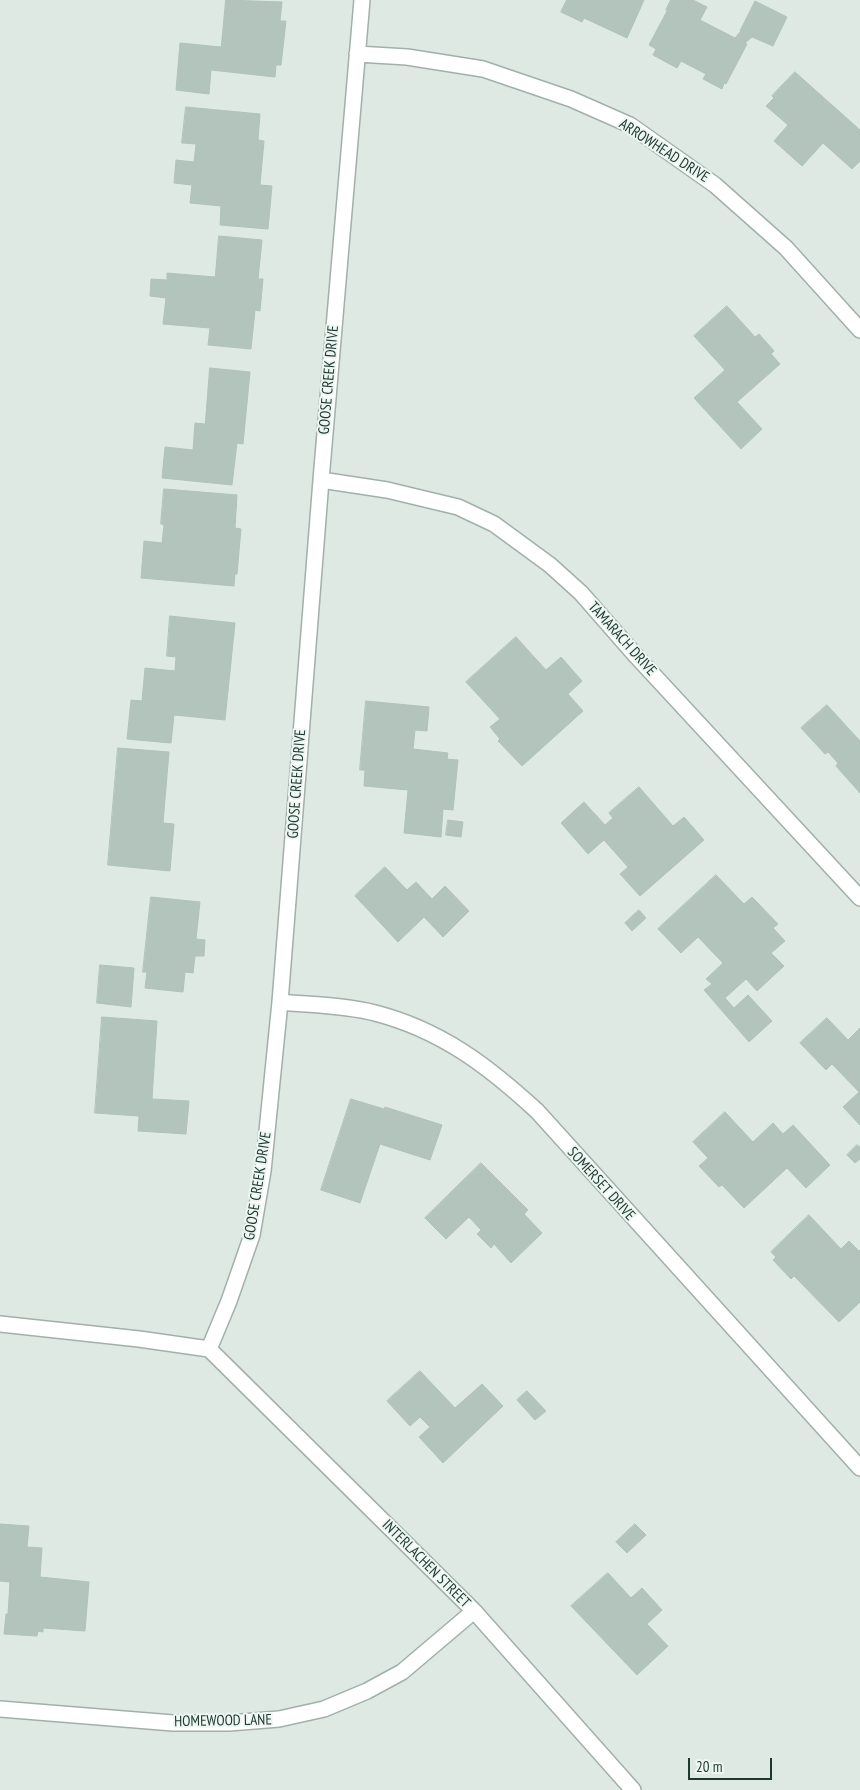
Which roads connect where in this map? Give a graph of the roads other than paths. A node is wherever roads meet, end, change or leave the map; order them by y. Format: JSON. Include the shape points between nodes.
{"nodes":[{"id":1,"x":362,"y":0,"type":"edge"},
{"id":2,"x":357,"y":54,"type":"junction"},
{"id":3,"x":860,"y":330,"type":"edge"},
{"id":4,"x":321,"y":480,"type":"junction"},
{"id":5,"x":860,"y":898,"type":"edge"},
{"id":6,"x":280,"y":1002,"type":"junction"},
{"id":7,"x":0,"y":1324,"type":"edge"},
{"id":8,"x":208,"y":1349,"type":"junction"},
{"id":9,"x":860,"y":1468,"type":"edge"},
{"id":10,"x":474,"y":1612,"type":"junction"},
{"id":11,"x":0,"y":1709,"type":"edge"},
{"id":12,"x":633,"y":1790,"type":"edge"}],
"edges":[{"from":1,"to":2,"type":"street","name":"GOOSE CREEK DRIVE"},
{"from":2,"to":3,"type":"street","name":"ARROWHEAD DRIVE","via":[[406,57],[483,69],[571,99],[630,125],[722,191],[786,248]]},
{"from":2,"to":4,"type":"street","name":"GOOSE CREEK DRIVE"},
{"from":4,"to":5,"type":"street","name":"TAMARACH DRIVE","via":[[458,506],[494,524],[550,565],[581,593]]},
{"from":4,"to":6,"type":"street","name":"GOOSE CREEK DRIVE"},
{"from":6,"to":8,"type":"street","name":"GOOSE CREEK DRIVE","via":[[263,1171],[252,1235]]},
{"from":6,"to":9,"type":"street","name":"SOMERSET DRIVE","via":[[376,1013],[441,1038],[504,1081],[536,1111]]},
{"from":7,"to":8,"type":"street"},
{"from":8,"to":10,"type":"street","name":"INTERLACHEN STREET"},
{"from":10,"to":11,"type":"street","name":"HOMEWOOD LANE","via":[[402,1672],[324,1709],[279,1719],[229,1724],[173,1723]]},
{"from":10,"to":12,"type":"street","name":"INTERLACHEN STREET"}]}
